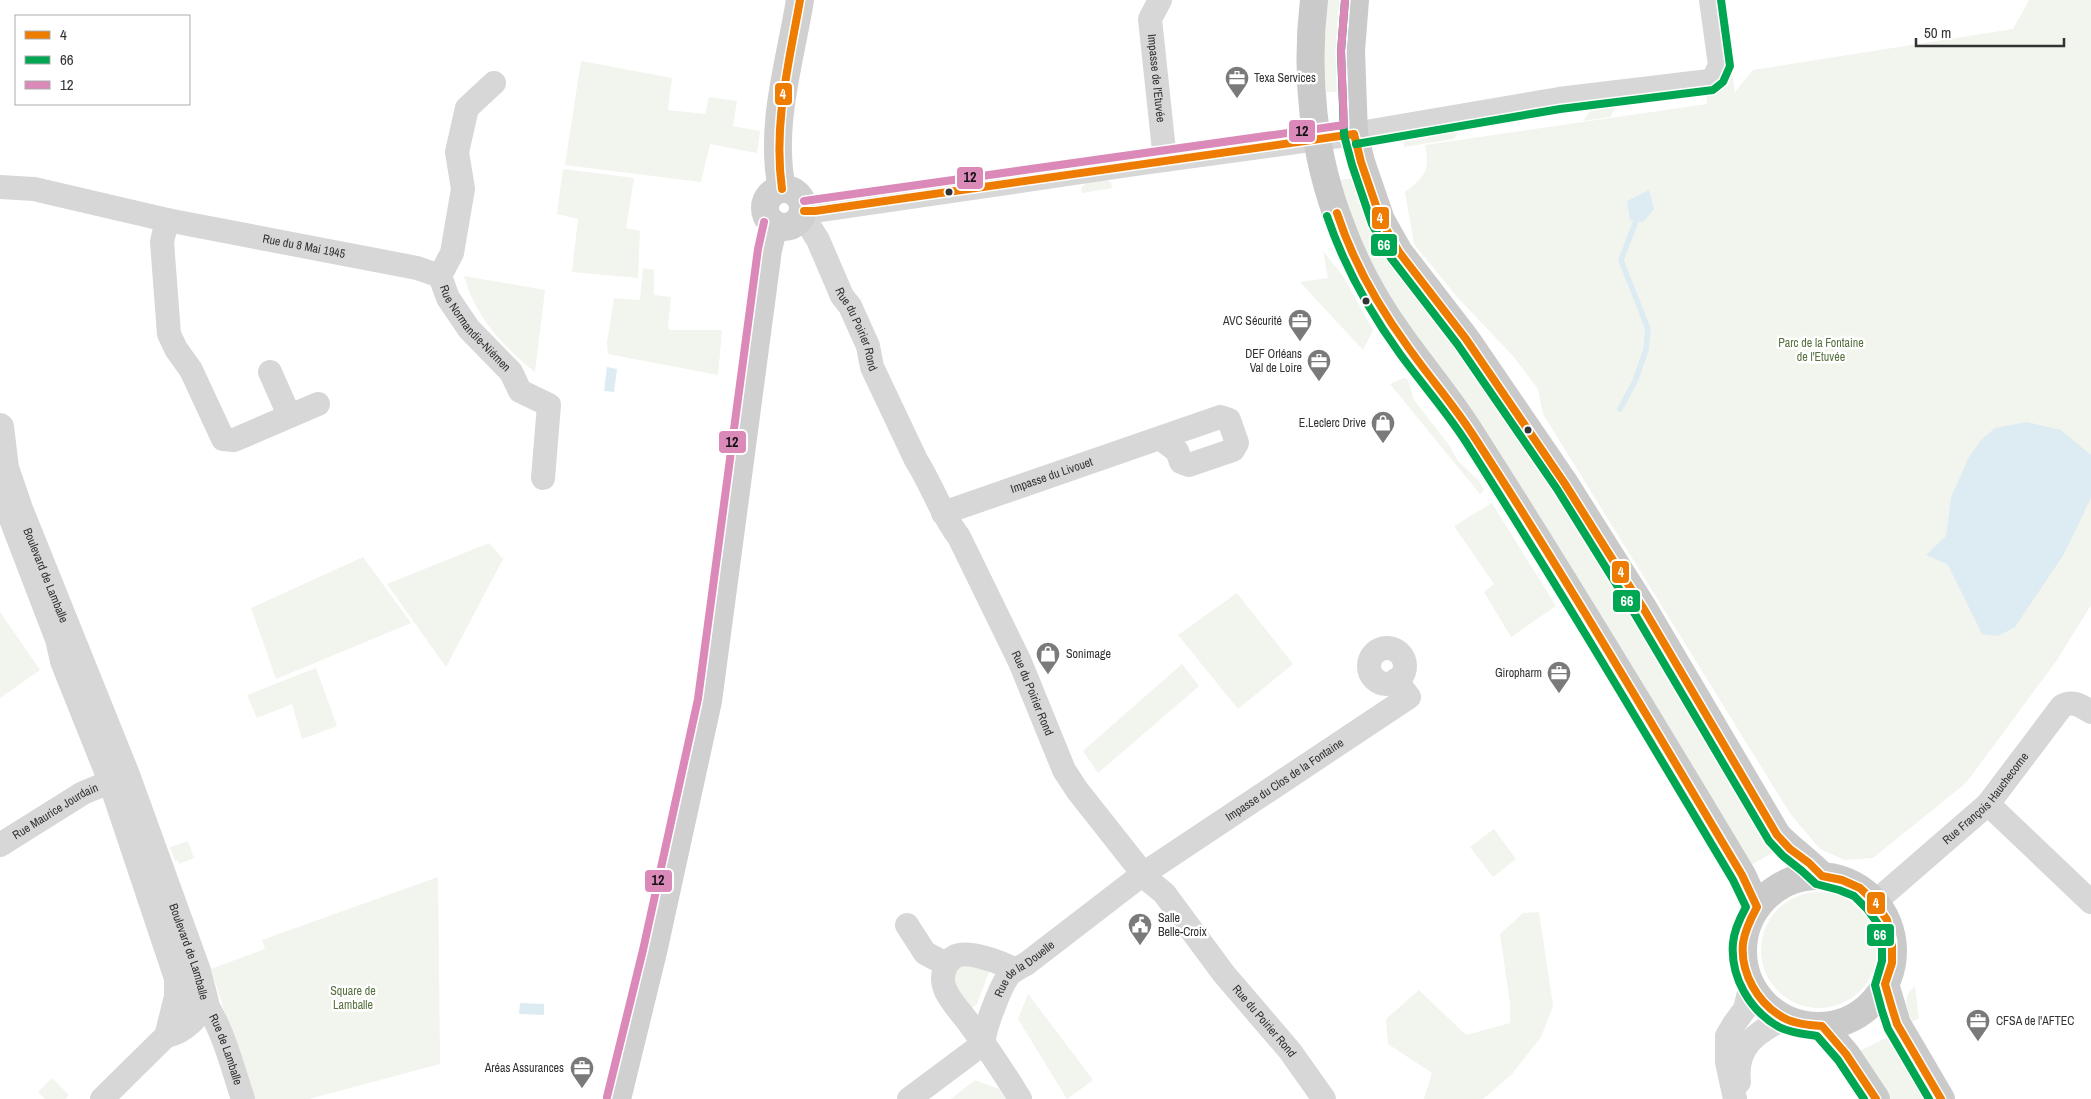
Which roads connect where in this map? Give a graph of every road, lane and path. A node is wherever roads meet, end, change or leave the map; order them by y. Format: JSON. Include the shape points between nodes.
{"nodes":[{"id":1,"x":800,"y":0,"type":"edge"},
{"id":2,"x":1160,"y":0,"type":"edge"},
{"id":3,"x":1314,"y":0,"type":"edge"},
{"id":4,"x":1355,"y":0,"type":"edge"},
{"id":5,"x":1711,"y":0,"type":"edge"},
{"id":6,"x":494,"y":83,"type":"dead end"},
{"id":7,"x":1354,"y":134,"type":"junction"},
{"id":8,"x":1316,"y":138,"type":"junction"},
{"id":9,"x":1165,"y":160,"type":"junction"},
{"id":10,"x":0,"y":187,"type":"edge"},
{"id":11,"x":836,"y":208,"type":"junction"},
{"id":12,"x":793,"y":218,"type":"junction"},
{"id":13,"x":166,"y":220,"type":"junction"},
{"id":14,"x":818,"y":240,"type":"junction"},
{"id":15,"x":440,"y":276,"type":"junction"},
{"id":16,"x":270,"y":372,"type":"dead end"},
{"id":17,"x":318,"y":404,"type":"dead end"},
{"id":18,"x":289,"y":415,"type":"junction"},
{"id":19,"x":0,"y":427,"type":"edge"},
{"id":20,"x":1161,"y":439,"type":"dead end"},
{"id":21,"x":543,"y":478,"type":"dead end"},
{"id":22,"x":0,"y":485,"type":"edge"},
{"id":23,"x":943,"y":513,"type":"junction"},
{"id":24,"x":1396,"y":680,"type":"dead end"},
{"id":25,"x":2091,"y":712,"type":"edge"},
{"id":26,"x":119,"y":778,"type":"junction"},
{"id":27,"x":1988,"y":804,"type":"junction"},
{"id":28,"x":0,"y":846,"type":"edge"},
{"id":29,"x":1143,"y":874,"type":"junction"},
{"id":30,"x":1822,"y":876,"type":"junction"},
{"id":31,"x":1875,"y":902,"type":"junction"},
{"id":32,"x":2091,"y":902,"type":"edge"},
{"id":33,"x":1757,"y":907,"type":"junction"},
{"id":34,"x":907,"y":925,"type":"dead end"},
{"id":35,"x":946,"y":964,"type":"junction"},
{"id":36,"x":1014,"y":970,"type":"junction"},
{"id":37,"x":1885,"y":984,"type":"junction"},
{"id":38,"x":1751,"y":985,"type":"junction"},
{"id":39,"x":205,"y":1002,"type":"junction"},
{"id":40,"x":1785,"y":1018,"type":"junction"},
{"id":41,"x":1822,"y":1026,"type":"junction"},
{"id":42,"x":169,"y":1033,"type":"junction"},
{"id":43,"x":984,"y":1043,"type":"junction"},
{"id":44,"x":102,"y":1099,"type":"edge"},
{"id":45,"x":243,"y":1099,"type":"edge"},
{"id":46,"x":617,"y":1099,"type":"edge"},
{"id":47,"x":909,"y":1099,"type":"edge"},
{"id":48,"x":1020,"y":1099,"type":"edge"},
{"id":49,"x":1324,"y":1099,"type":"edge"},
{"id":50,"x":1735,"y":1099,"type":"edge"},
{"id":51,"x":1741,"y":1099,"type":"edge"},
{"id":52,"x":1876,"y":1099,"type":"edge"},
{"id":53,"x":1941,"y":1099,"type":"edge"}],
"edges":[{"from":1,"to":12,"type":"main road","via":[[781,102],[778,152],[782,189],[772,193],[766,203],[766,215]]},
{"from":2,"to":9,"type":"street","name":"Impasse de l'Etuvée","via":[[1150,19]]},
{"from":3,"to":8,"type":"main road","via":[[1311,25]]},
{"from":4,"to":7,"type":"main road","via":[[1351,50]]},
{"from":5,"to":7,"type":"street","via":[[1720,65],[1709,80],[1560,99]]},
{"from":6,"to":15,"type":"street","name":"Rue Normandie-Niémen","via":[[467,108],[457,152],[463,189],[452,252]]},
{"from":7,"to":8,"type":"street"},
{"from":7,"to":30,"type":"main road","via":[[1381,220],[1399,252],[1466,339],[1565,484],[1645,611],[1777,835]]},
{"from":8,"to":9,"type":"street"},
{"from":8,"to":33,"type":"main road","via":[[1340,226],[1381,306],[1471,433],[1593,625],[1742,875]]},
{"from":9,"to":11,"type":"street"},
{"from":10,"to":13,"type":"street","name":"Rue du 8 Mai 1945","via":[[34,189]]},
{"from":11,"to":12,"type":"street"},
{"from":11,"to":14,"type":"street","via":[[823,222]]},
{"from":12,"to":14,"type":"street","name":"Rue du Poirier Rond","via":[[808,224]]},
{"from":12,"to":46,"type":"main road","via":[[771,232],[708,701]]},
{"from":13,"to":15,"type":"street","name":"Rue du 8 Mai 1945","via":[[417,268]]},
{"from":13,"to":18,"type":"street","via":[[162,242],[169,334],[191,370],[223,439],[234,440]]},
{"from":14,"to":23,"type":"street","name":"Rue du Poirier Rond","via":[[864,338],[876,376]]},
{"from":15,"to":21,"type":"street","name":"Rue Normandie-Niémen","via":[[448,298],[469,329],[511,372],[520,392],[549,405]]},
{"from":16,"to":18,"type":"street"},
{"from":17,"to":18,"type":"street"},
{"from":19,"to":26,"type":"street","name":"Boulevard de Lamballe","via":[[5,468],[18,509]]},
{"from":20,"to":23,"type":"street","name":"Impasse du Livouet"},
{"from":22,"to":26,"type":"street","name":"Boulevard de Lamballe","via":[[59,639],[67,669]]},
{"from":23,"to":29,"type":"street","name":"Rue du Poirier Rond","via":[[959,537],[1020,662],[1064,770]]},
{"from":24,"to":29,"type":"street","name":"Impasse du Clos de la Fontaine","via":[[1409,697]]},
{"from":25,"to":27,"type":"street","name":"Rue François Hauchecorne","via":[[2076,704],[2062,706]]},
{"from":26,"to":28,"type":"street","name":"Rue Maurice Jourdain","via":[[83,793]]},
{"from":26,"to":39,"type":"street","name":"Boulevard de Lamballe","via":[[197,971]]},
{"from":26,"to":42,"type":"street","name":"Boulevard de Lamballe","via":[[178,978],[178,997]]},
{"from":27,"to":31,"type":"street","name":"Rue François Hauchecorne"},
{"from":27,"to":32,"type":"street"},
{"from":29,"to":36,"type":"street","name":"Rue de la Douelle"},
{"from":29,"to":49,"type":"street","name":"Rue du Poirier Rond","via":[[1164,893],[1224,974],[1290,1051]]},
{"from":30,"to":31,"type":"main road","via":[[1860,888]]},
{"from":30,"to":33,"type":"main road","via":[[1803,877],[1786,883]]},
{"from":31,"to":37,"type":"main road","via":[[1886,920],[1892,941],[1892,963]]},
{"from":33,"to":38,"type":"main road","via":[[1743,945],[1744,966]]},
{"from":34,"to":35,"type":"street","via":[[925,953]]},
{"from":35,"to":36,"type":"street","via":[[955,956],[966,954],[999,962]]},
{"from":35,"to":43,"type":"street","via":[[944,988]]},
{"from":36,"to":43,"type":"street","name":"Rue de la Douelle","via":[[1007,979],[985,1032]]},
{"from":37,"to":41,"type":"main road","via":[[1859,1013],[1842,1022]]},
{"from":37,"to":53,"type":"main road","via":[[1897,1024]]},
{"from":38,"to":40,"type":"main road","via":[[1765,1004]]},
{"from":38,"to":50,"type":"street","via":[[1745,1009],[1727,1036],[1727,1062]]},
{"from":39,"to":42,"type":"street","name":"Boulevard de Lamballe","via":[[178,1032]]},
{"from":39,"to":45,"type":"street","name":"Rue de Lamballe","via":[[226,1044]]},
{"from":40,"to":41,"type":"main road"},
{"from":40,"to":51,"type":"street","via":[[1758,1032],[1748,1042],[1741,1055],[1738,1073]]},
{"from":41,"to":52,"type":"main road","via":[[1846,1054]]},
{"from":42,"to":44,"type":"street"},
{"from":43,"to":47,"type":"street"},
{"from":43,"to":48,"type":"street"}]}
